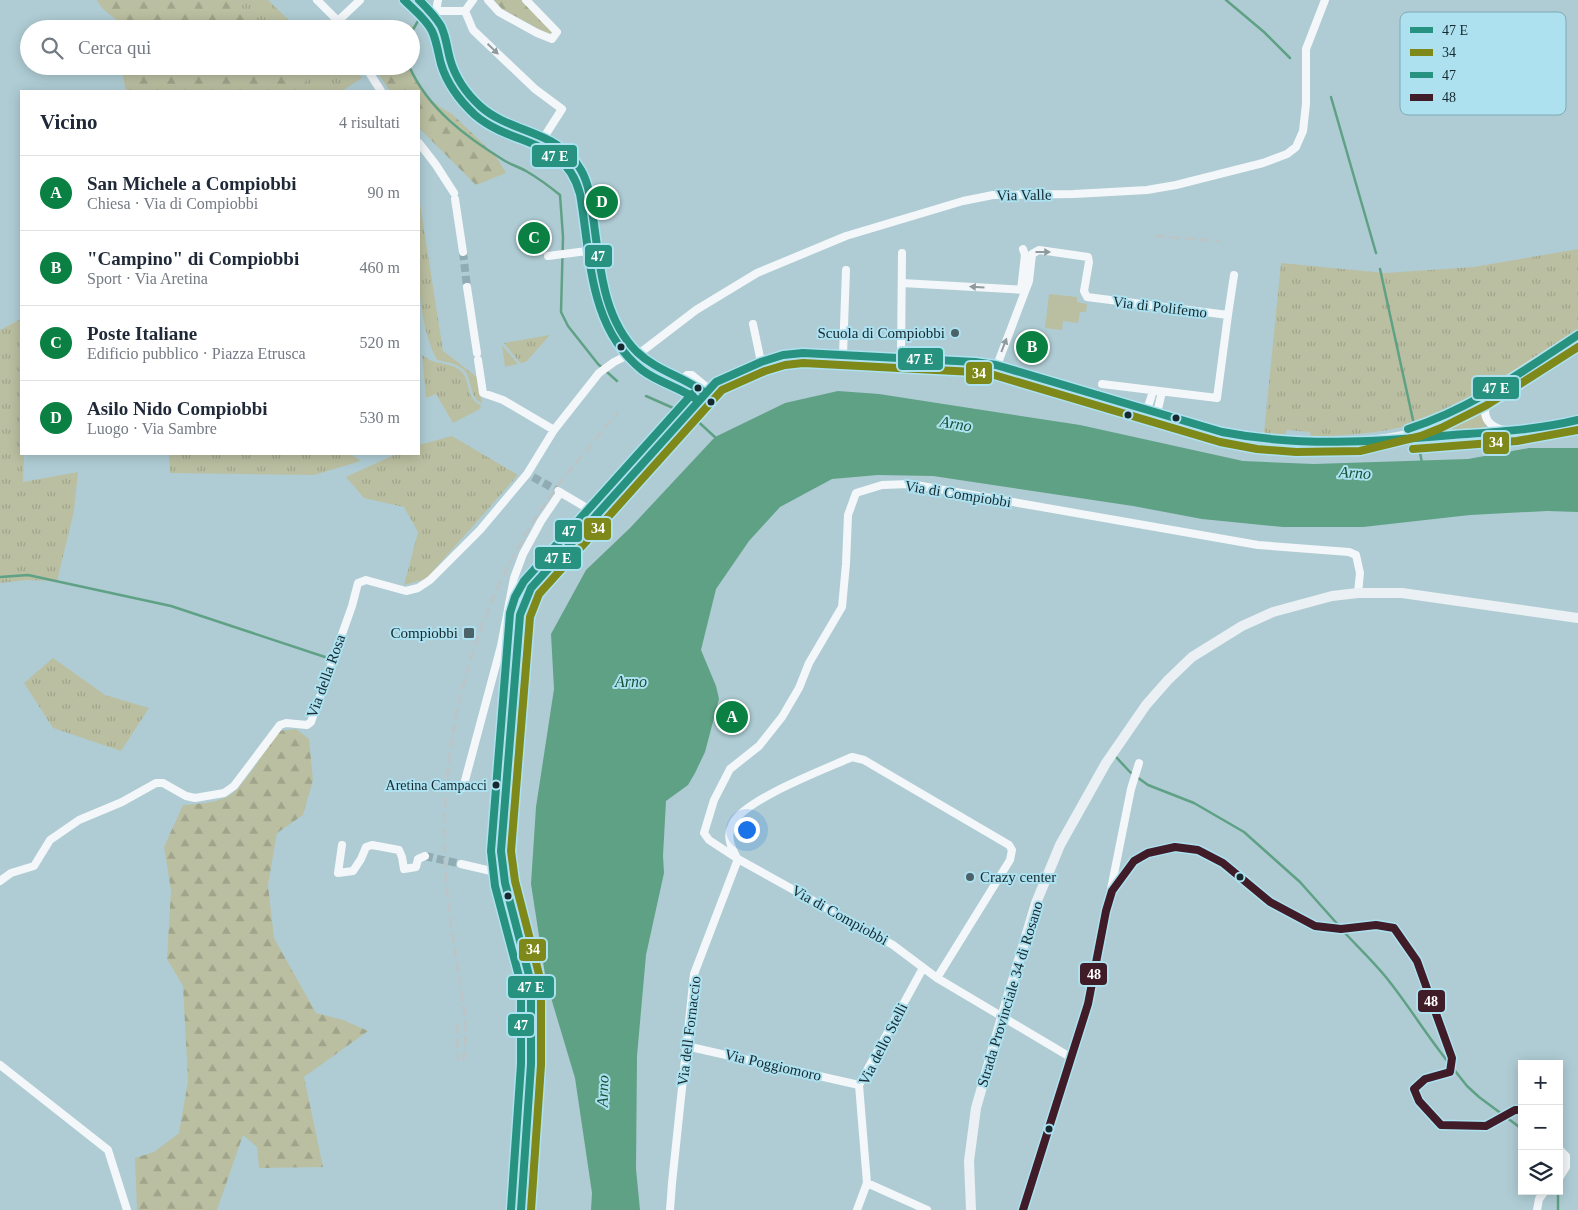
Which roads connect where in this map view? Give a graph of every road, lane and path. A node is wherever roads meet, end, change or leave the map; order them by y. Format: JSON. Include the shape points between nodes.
{"nodes":[{"id":1,"x":317,"y":0,"type":"edge"},
{"id":2,"x":360,"y":0,"type":"edge"},
{"id":3,"x":438,"y":0,"type":"edge"},
{"id":4,"x":473,"y":0,"type":"edge"},
{"id":5,"x":488,"y":0,"type":"edge"},
{"id":6,"x":526,"y":0,"type":"edge"},
{"id":7,"x":1324,"y":0,"type":"edge"},
{"id":8,"x":406,"y":2,"type":"edge"},
{"id":9,"x":436,"y":11,"type":"junction"},
{"id":10,"x":464,"y":11,"type":"junction"},
{"id":11,"x":422,"y":19,"type":"junction"},
{"id":12,"x":335,"y":20,"type":"edge"},
{"id":13,"x":343,"y":20,"type":"edge"},
{"id":14,"x":370,"y":75,"type":"edge"},
{"id":15,"x":380,"y":90,"type":"edge"},
{"id":16,"x":420,"y":144,"type":"edge"},
{"id":17,"x":539,"y":145,"type":"junction"},
{"id":18,"x":1023,"y":249,"type":"dead end"},
{"id":19,"x":463,"y":252,"type":"tunnel mouth"},
{"id":20,"x":583,"y":252,"type":"junction"},
{"id":21,"x":902,"y":253,"type":"dead end"},
{"id":22,"x":550,"y":256,"type":"dead end"},
{"id":23,"x":846,"y":270,"type":"dead end"},
{"id":24,"x":1234,"y":275,"type":"dead end"},
{"id":25,"x":902,"y":283,"type":"junction"},
{"id":26,"x":467,"y":287,"type":"tunnel mouth"},
{"id":27,"x":1023,"y":290,"type":"junction"},
{"id":28,"x":1228,"y":315,"type":"junction"},
{"id":29,"x":753,"y":324,"type":"dead end"},
{"id":30,"x":1578,"y":335,"type":"edge"},
{"id":31,"x":1578,"y":345,"type":"edge"},
{"id":32,"x":843,"y":354,"type":"junction"},
{"id":33,"x":630,"y":357,"type":"junction"},
{"id":34,"x":901,"y":357,"type":"junction"},
{"id":35,"x":760,"y":362,"type":"junction"},
{"id":36,"x":996,"y":365,"type":"junction"},
{"id":37,"x":639,"y":367,"type":"tunnel mouth"},
{"id":38,"x":599,"y":373,"type":"joint"},
{"id":39,"x":658,"y":380,"type":"tunnel mouth"},
{"id":40,"x":1102,"y":384,"type":"dead end"},
{"id":41,"x":1502,"y":384,"type":"junction"},
{"id":42,"x":676,"y":387,"type":"junction"},
{"id":43,"x":709,"y":389,"type":"junction"},
{"id":44,"x":1153,"y":391,"type":"junction"},
{"id":45,"x":1162,"y":392,"type":"junction"},
{"id":46,"x":699,"y":401,"type":"junction"},
{"id":47,"x":1098,"y":403,"type":"dead end"},
{"id":48,"x":1486,"y":405,"type":"junction"},
{"id":49,"x":1152,"y":411,"type":"junction"},
{"id":50,"x":1578,"y":420,"type":"edge"},
{"id":51,"x":554,"y":430,"type":"junction"},
{"id":52,"x":1511,"y":431,"type":"junction"},
{"id":53,"x":1386,"y":440,"type":"junction"},
{"id":54,"x":1360,"y":441,"type":"junction"},
{"id":55,"x":597,"y":514,"type":"junction"},
{"id":56,"x":1358,"y":593,"type":"junction"},
{"id":57,"x":1578,"y":618,"type":"edge"},
{"id":58,"x":1139,"y":763,"type":"dead end"},
{"id":59,"x":463,"y":788,"type":"dead end"},
{"id":60,"x":342,"y":845,"type":"dead end"},
{"id":61,"x":425,"y":856,"type":"dead end"},
{"id":62,"x":738,"y":859,"type":"junction"},
{"id":63,"x":461,"y":864,"type":"tunnel mouth"},
{"id":64,"x":504,"y":874,"type":"junction"},
{"id":65,"x":0,"y":882,"type":"edge"},
{"id":66,"x":1112,"y":891,"type":"junction"},
{"id":67,"x":922,"y":968,"type":"junction"},
{"id":68,"x":937,"y":978,"type":"junction"},
{"id":69,"x":1002,"y":1017,"type":"junction"},
{"id":70,"x":686,"y":1046,"type":"junction"},
{"id":71,"x":1070,"y":1057,"type":"junction"},
{"id":72,"x":0,"y":1065,"type":"edge"},
{"id":73,"x":859,"y":1084,"type":"junction"},
{"id":74,"x":1518,"y":1110,"type":"edge"},
{"id":75,"x":1563,"y":1153,"type":"edge"},
{"id":76,"x":1563,"y":1172,"type":"edge"},
{"id":77,"x":867,"y":1183,"type":"junction"},
{"id":78,"x":1542,"y":1195,"type":"edge"},
{"id":79,"x":127,"y":1210,"type":"edge"},
{"id":80,"x":521,"y":1210,"type":"edge"},
{"id":81,"x":670,"y":1210,"type":"edge"},
{"id":82,"x":857,"y":1210,"type":"edge"},
{"id":83,"x":928,"y":1210,"type":"edge"},
{"id":84,"x":971,"y":1210,"type":"edge"},
{"id":85,"x":1023,"y":1210,"type":"edge"},
{"id":86,"x":1537,"y":1210,"type":"edge"}],
"edges":[{"from":1,"to":12,"type":"street"},
{"from":2,"to":13,"type":"street"},
{"from":3,"to":9,"type":"street"},
{"from":4,"to":10,"type":"street"},
{"from":5,"to":6,"type":"street","via":[[499,12],[552,39],[557,32]]},
{"from":7,"to":33,"type":"street","name":"Via Valle","via":[[1306,49],[1303,131],[1296,147],[1287,154],[1263,163],[1147,190],[993,195],[846,236],[757,273],[696,310]]},
{"from":8,"to":11,"type":"street"},
{"from":9,"to":10,"type":"street"},
{"from":9,"to":11,"type":"street"},
{"from":10,"to":17,"type":"street","one_way":true,"via":[[473,30],[562,109]]},
{"from":11,"to":17,"type":"street","via":[[431,29],[448,80],[465,104],[489,124]]},
{"from":14,"to":15,"type":"street"},
{"from":16,"to":19,"type":"street","via":[[454,196]]},
{"from":17,"to":20,"type":"street","via":[[557,156],[569,169],[578,187]]},
{"from":18,"to":27,"type":"street"},
{"from":20,"to":22,"type":"street"},
{"from":20,"to":33,"type":"street","via":[[602,317],[614,339]]},
{"from":21,"to":25,"type":"street"},
{"from":23,"to":32,"type":"street"},
{"from":24,"to":28,"type":"street","name":"Via di Polifemo"},
{"from":27,"to":25,"type":"street","one_way":true},
{"from":25,"to":34,"type":"street"},
{"from":26,"to":51,"type":"street","via":[[483,393],[503,400]]},
{"from":27,"to":28,"type":"street","name":"Via di Polifemo","one_way":true,"via":[[1028,282],[1032,254],[1039,250],[1088,257],[1090,262],[1084,290],[1089,290],[1092,298]]},
{"from":36,"to":27,"type":"street","one_way":true},
{"from":28,"to":45,"type":"street","name":"Via di Polifemo","via":[[1218,398]]},
{"from":29,"to":35,"type":"street"},
{"from":30,"to":41,"type":"main road"},
{"from":31,"to":48,"type":"main road"},
{"from":32,"to":34,"type":"main road"},
{"from":32,"to":35,"type":"main road","via":[[803,353]]},
{"from":33,"to":37,"type":"street"},
{"from":33,"to":38,"type":"street","name":"Via Valle"},
{"from":34,"to":36,"type":"main road"},
{"from":35,"to":43,"type":"main road","via":[[716,382]]},
{"from":36,"to":47,"type":"street","via":[[999,371]]},
{"from":36,"to":49,"type":"main road"},
{"from":38,"to":51,"type":"street","name":"Via della Rosa"},
{"from":39,"to":42,"type":"street"},
{"from":40,"to":44,"type":"street","name":"Via di Polifemo"},
{"from":41,"to":48,"type":"street"},
{"from":41,"to":54,"type":"main road","via":[[1437,419]]},
{"from":42,"to":43,"type":"street","via":[[687,375],[692,375]]},
{"from":42,"to":46,"type":"street"},
{"from":43,"to":46,"type":"main road"},
{"from":44,"to":45,"type":"street","name":"Via di Polifemo"},
{"from":44,"to":49,"type":"street"},
{"from":45,"to":49,"type":"street"},
{"from":46,"to":55,"type":"main road"},
{"from":48,"to":52,"type":"street","via":[[1489,423],[1498,429]]},
{"from":48,"to":53,"type":"main road","via":[[1435,428]]},
{"from":49,"to":54,"type":"main road","via":[[1258,439]]},
{"from":50,"to":52,"type":"street"},
{"from":51,"to":65,"type":"street","name":"Via della Rosa","via":[[530,476],[430,580],[406,591],[366,580],[358,583],[311,722],[307,725],[280,725],[234,786],[224,793],[195,798],[163,783],[156,783],[79,820],[50,840],[34,866],[11,873]]},
{"from":52,"to":53,"type":"street"},
{"from":53,"to":54,"type":"main road"},
{"from":55,"to":59,"type":"street","via":[[559,492],[523,554],[514,578],[501,646]]},
{"from":55,"to":64,"type":"main road","via":[[531,588],[520,611],[501,851]]},
{"from":56,"to":57,"type":"main road","name":"Strada Provinciale 34 di Rosano","via":[[1402,593]]},
{"from":56,"to":62,"type":"street","name":"Via di Compiobbi","via":[[1358,563],[1356,555],[1349,552],[1258,544],[910,484],[882,485],[856,493],[848,515],[842,607],[782,717],[759,746],[730,770],[714,800],[704,833],[709,840]]},
{"from":56,"to":69,"type":"main road","name":"Strada Provinciale 34 di Rosano","via":[[1300,604],[1242,626],[1192,657],[1146,705],[1106,763],[1060,844],[1036,903]]},
{"from":58,"to":66,"type":"street"},
{"from":60,"to":61,"type":"street","via":[[338,873],[353,871],[366,847],[372,845],[399,850],[404,869],[416,867],[418,859]]},
{"from":62,"to":67,"type":"street","name":"Via di Compiobbi","via":[[893,944]]},
{"from":62,"to":68,"type":"street","via":[[730,841],[735,818],[766,796],[852,757],[864,760],[1009,845],[1012,850],[1010,860]]},
{"from":62,"to":70,"type":"street","name":"Via dell Fornaccio","via":[[694,974]]},
{"from":63,"to":64,"type":"street"},
{"from":64,"to":80,"type":"main road","via":[[531,983],[531,1064]]},
{"from":66,"to":71,"type":"street","via":[[1088,1004]]},
{"from":66,"to":74,"type":"street","via":[[1134,861],[1148,853],[1175,847],[1198,850],[1222,863],[1270,902],[1315,926],[1341,929],[1376,925],[1394,928],[1416,961],[1452,1058],[1450,1072],[1426,1079],[1414,1089],[1419,1101],[1441,1125],[1486,1126]]},
{"from":67,"to":68,"type":"street","name":"Via di Compiobbi"},
{"from":67,"to":73,"type":"street","name":"Via dello Stelli"},
{"from":68,"to":69,"type":"street","name":"Via di Compiobbi"},
{"from":69,"to":71,"type":"street","name":"Via di Compiobbi"},
{"from":69,"to":84,"type":"main road","name":"Strada Provinciale 34 di Rosano","via":[[976,1108],[969,1161]]},
{"from":70,"to":73,"type":"street","name":"Via Poggiomoro"},
{"from":70,"to":81,"type":"street","name":"Via dell Fornaccio"},
{"from":71,"to":85,"type":"street"},
{"from":72,"to":79,"type":"street","via":[[108,1150]]},
{"from":73,"to":77,"type":"street","name":"Via dello Stelli"},
{"from":75,"to":76,"type":"street","via":[[1566,1156]]},
{"from":77,"to":82,"type":"street"},
{"from":77,"to":83,"type":"street"},
{"from":78,"to":86,"type":"street"}]}
